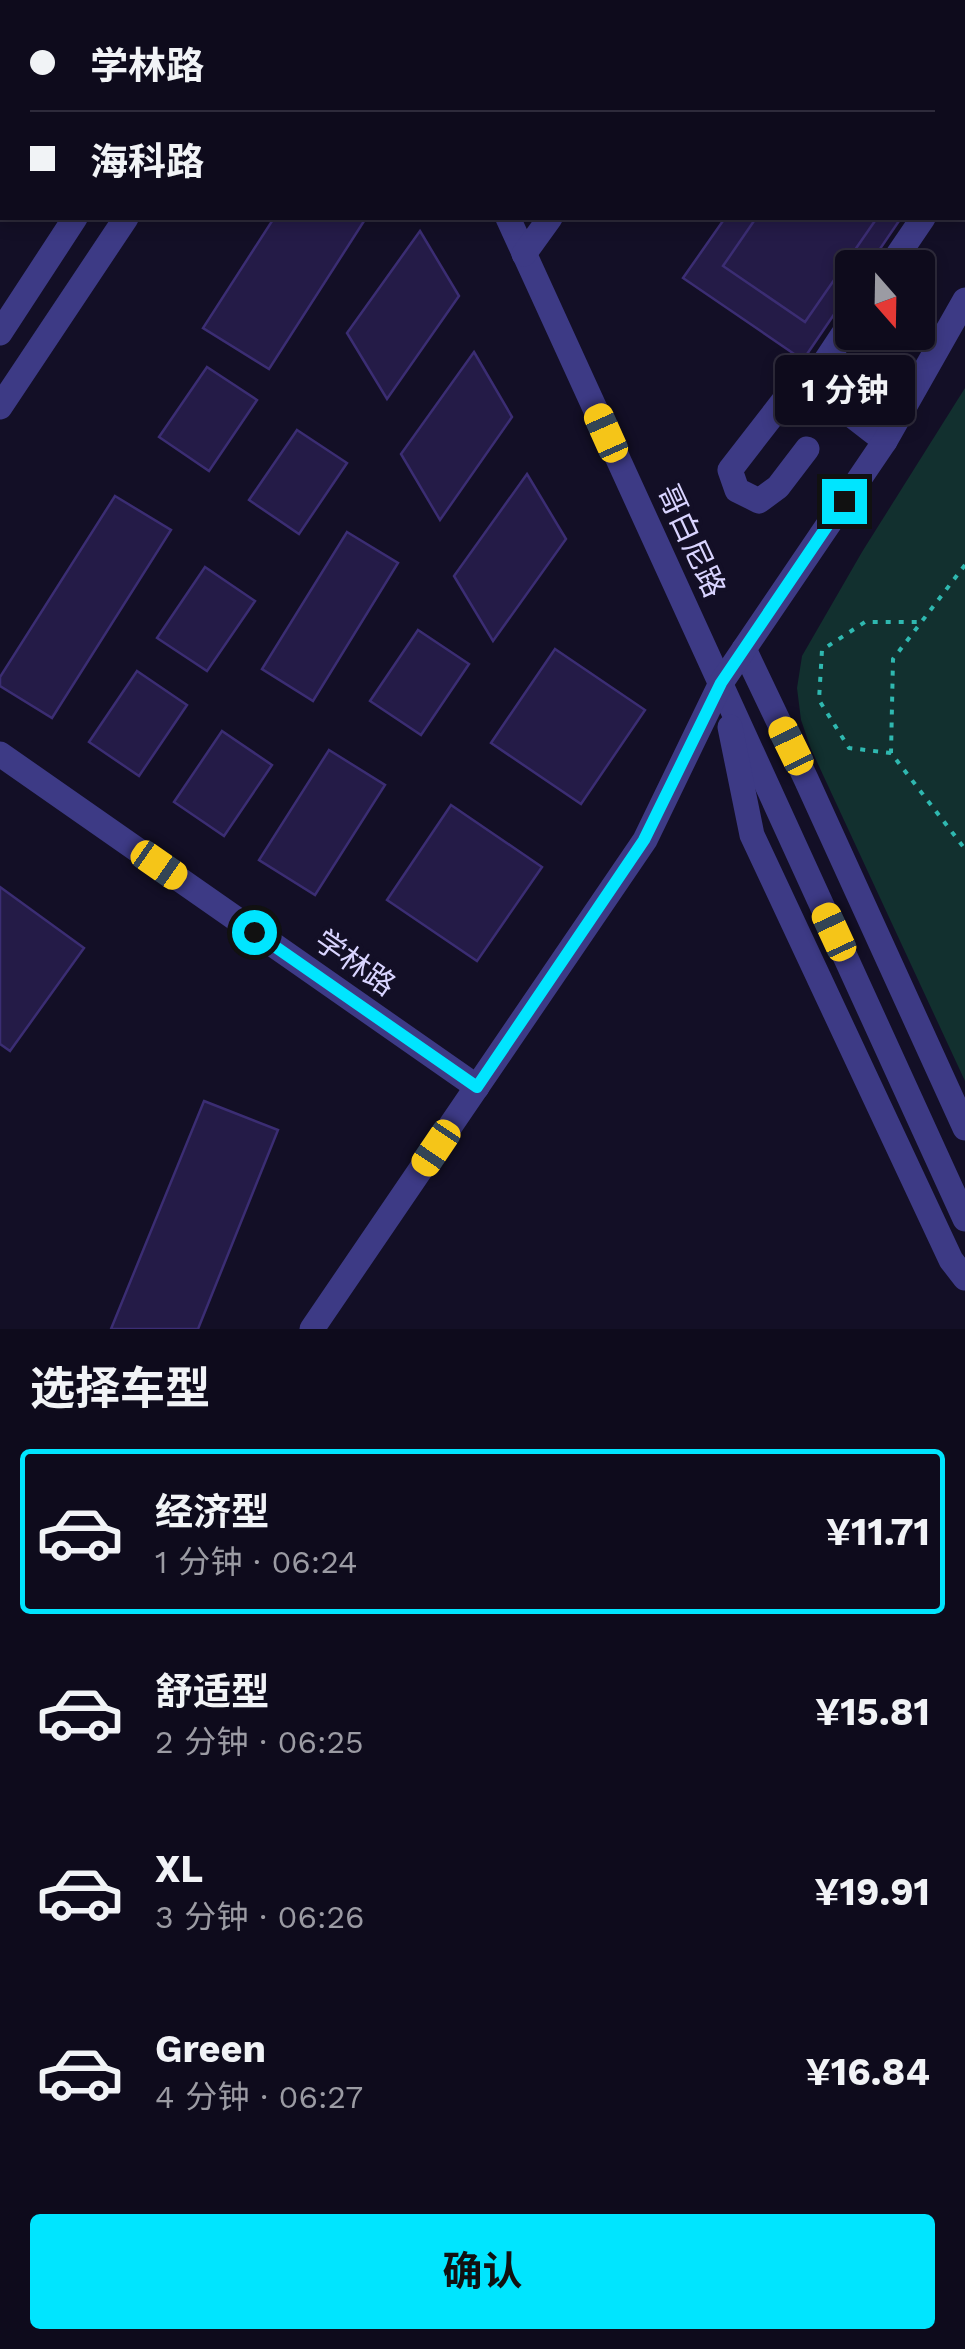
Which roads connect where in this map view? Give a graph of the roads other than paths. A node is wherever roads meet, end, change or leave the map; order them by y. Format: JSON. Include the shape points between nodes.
{"nodes":[{"id":1,"x":74,"y":220,"type":"edge"},
{"id":2,"x":125,"y":220,"type":"edge"},
{"id":3,"x":509,"y":220,"type":"edge"},
{"id":4,"x":549,"y":220,"type":"edge"},
{"id":5,"x":922,"y":220,"type":"edge"},
{"id":6,"x":901,"y":250,"type":"edge"},
{"id":7,"x":524,"y":254,"type":"junction"},
{"id":8,"x":965,"y":300,"type":"edge"},
{"id":9,"x":0,"y":333,"type":"edge"},
{"id":10,"x":835,"y":347,"type":"edge"},
{"id":11,"x":809,"y":386,"type":"junction"},
{"id":12,"x":0,"y":407,"type":"edge"},
{"id":13,"x":885,"y":441,"type":"junction"},
{"id":14,"x":807,"y":449,"type":"dead end"},
{"id":15,"x":744,"y":649,"type":"junction"},
{"id":16,"x":721,"y":683,"type":"junction"},
{"id":17,"x":0,"y":754,"type":"edge"},
{"id":18,"x":477,"y":1087,"type":"junction"},
{"id":19,"x":965,"y":1128,"type":"edge"},
{"id":20,"x":965,"y":1219,"type":"edge"},
{"id":21,"x":965,"y":1278,"type":"edge"},
{"id":22,"x":312,"y":1329,"type":"edge"}],
"edges":[{"from":1,"to":9,"type":"street"},
{"from":2,"to":12,"type":"street"},
{"from":3,"to":7,"type":"street","name":"哥白尼路"},
{"from":4,"to":7,"type":"street"},
{"from":5,"to":6,"type":"street"},
{"from":7,"to":16,"type":"street","name":"哥白尼路"},
{"from":8,"to":13,"type":"street"},
{"from":10,"to":11,"type":"street"},
{"from":11,"to":13,"type":"street"},
{"from":11,"to":14,"type":"street","via":[[792,390],[730,470],[737,490],[759,500]]},
{"from":13,"to":15,"type":"street"},
{"from":15,"to":16,"type":"street"},
{"from":15,"to":19,"type":"street"},
{"from":16,"to":18,"type":"street","via":[[644,840]]},
{"from":16,"to":20,"type":"street","name":"哥白尼路"},
{"from":16,"to":21,"type":"street","via":[[752,835],[950,1260]]},
{"from":17,"to":18,"type":"street","name":"学林路"},
{"from":18,"to":22,"type":"street"}]}
